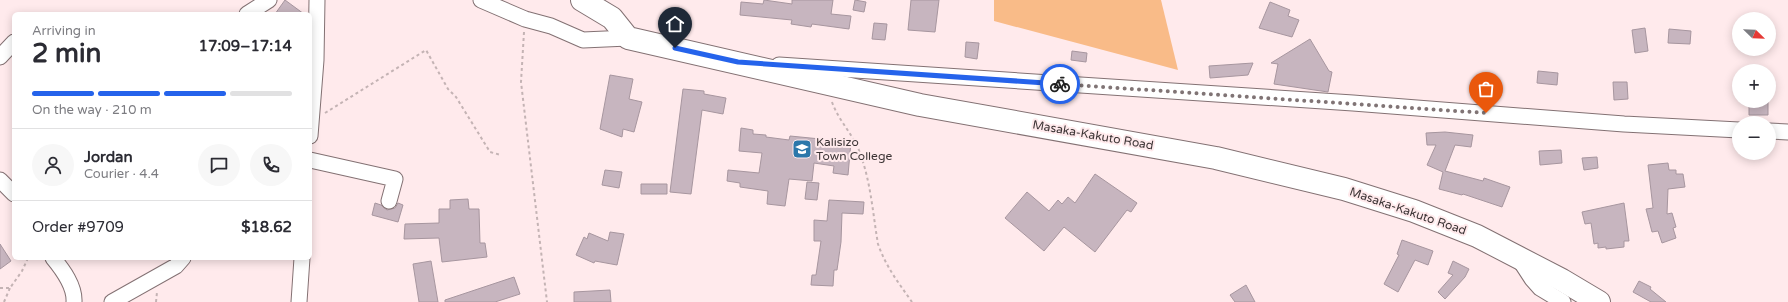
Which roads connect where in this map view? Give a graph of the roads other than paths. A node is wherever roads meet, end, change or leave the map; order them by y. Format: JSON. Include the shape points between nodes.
{"nodes":[{"id":1,"x":269,"y":0,"type":"edge"},
{"id":2,"x":317,"y":0,"type":"edge"},
{"id":3,"x":481,"y":0,"type":"edge"},
{"id":4,"x":582,"y":0,"type":"edge"},
{"id":5,"x":250,"y":12,"type":"edge"},
{"id":6,"x":628,"y":38,"type":"junction"},
{"id":7,"x":12,"y":44,"type":"edge"},
{"id":8,"x":0,"y":57,"type":"edge"},
{"id":9,"x":738,"y":62,"type":"junction"},
{"id":10,"x":312,"y":109,"type":"edge"},
{"id":11,"x":1732,"y":130,"type":"edge"},
{"id":12,"x":1776,"y":131,"type":"edge"},
{"id":13,"x":1788,"y":132,"type":"edge"},
{"id":14,"x":312,"y":160,"type":"edge"},
{"id":15,"x":0,"y":180,"type":"edge"},
{"id":16,"x":12,"y":192,"type":"edge"},
{"id":17,"x":389,"y":200,"type":"dead end"},
{"id":18,"x":1515,"y":254,"type":"junction"},
{"id":19,"x":55,"y":260,"type":"edge"},
{"id":20,"x":181,"y":260,"type":"edge"},
{"id":21,"x":302,"y":260,"type":"edge"},
{"id":22,"x":74,"y":302,"type":"edge"},
{"id":23,"x":112,"y":302,"type":"edge"},
{"id":24,"x":299,"y":302,"type":"edge"},
{"id":25,"x":1563,"y":302,"type":"edge"},
{"id":26,"x":1599,"y":302,"type":"edge"}],
"edges":[{"from":1,"to":5,"type":"street"},
{"from":2,"to":10,"type":"street"},
{"from":3,"to":6,"type":"street","via":[[583,40]]},
{"from":4,"to":6,"type":"highway","via":[[612,18]]},
{"from":6,"to":9,"type":"highway","name":"Masaka-Kakuto Road"},
{"from":7,"to":8,"type":"street"},
{"from":9,"to":11,"type":"street"},
{"from":9,"to":18,"type":"highway","name":"Masaka-Kakuto Road","via":[[920,105],[1253,166],[1407,208]]},
{"from":12,"to":13,"type":"street"},
{"from":14,"to":17,"type":"street","via":[[396,179]]},
{"from":15,"to":16,"type":"street"},
{"from":18,"to":25,"type":"street","via":[[1540,288]]},
{"from":18,"to":26,"type":"highway","name":"Masaka-Kakuto Road"},
{"from":19,"to":22,"type":"street","via":[[64,271]]},
{"from":20,"to":23,"type":"street","via":[[176,266]]},
{"from":21,"to":24,"type":"street"}]}
